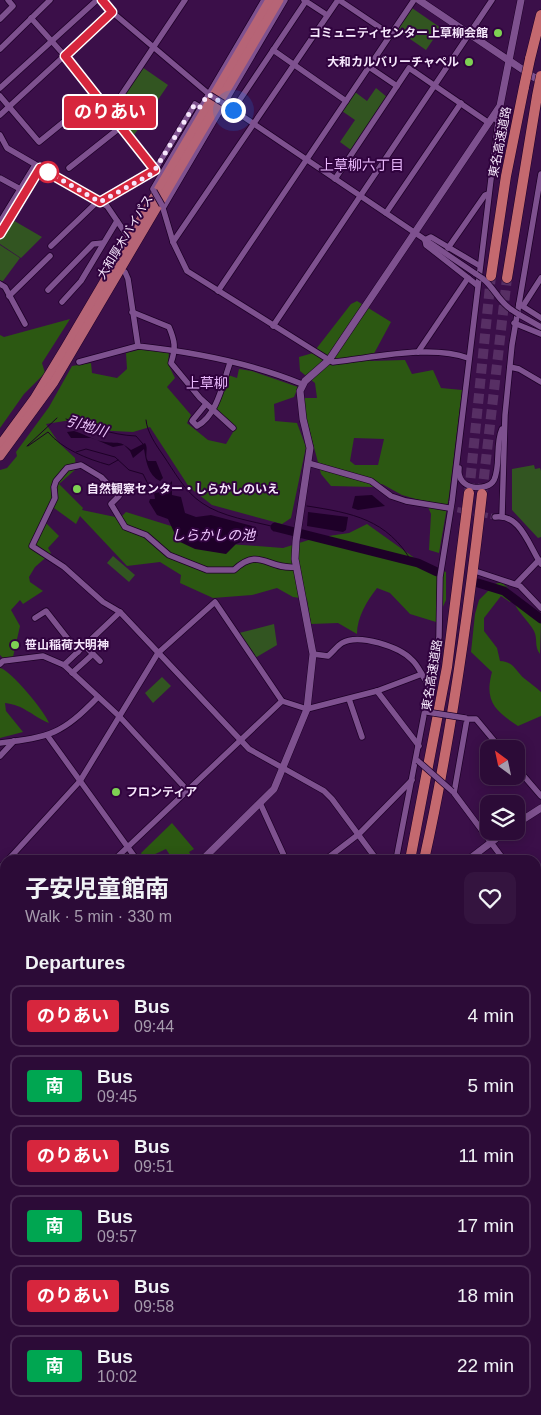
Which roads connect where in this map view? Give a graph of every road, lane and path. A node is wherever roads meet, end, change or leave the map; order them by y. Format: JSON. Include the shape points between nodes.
{"nodes":[{"id":1,"x":8,"y":0,"type":"edge"},
{"id":2,"x":50,"y":0,"type":"edge"},
{"id":3,"x":101,"y":0,"type":"edge"},
{"id":4,"x":185,"y":0,"type":"edge"},
{"id":5,"x":264,"y":0,"type":"edge"},
{"id":6,"x":270,"y":0,"type":"edge"},
{"id":7,"x":279,"y":0,"type":"edge"},
{"id":8,"x":285,"y":0,"type":"edge"},
{"id":9,"x":338,"y":0,"type":"edge"},
{"id":10,"x":414,"y":0,"type":"edge"},
{"id":11,"x":419,"y":0,"type":"edge"},
{"id":12,"x":492,"y":0,"type":"edge"},
{"id":13,"x":521,"y":0,"type":"edge"},
{"id":14,"x":305,"y":1,"type":"edge"},
{"id":15,"x":112,"y":12,"type":"junction"},
{"id":16,"x":541,"y":14,"type":"edge"},
{"id":17,"x":327,"y":15,"type":"junction"},
{"id":18,"x":31,"y":18,"type":"junction"},
{"id":19,"x":0,"y":19,"type":"edge"},
{"id":20,"x":469,"y":34,"type":"junction"},
{"id":21,"x":391,"y":35,"type":"junction"},
{"id":22,"x":52,"y":41,"type":"junction"},
{"id":23,"x":153,"y":48,"type":"junction"},
{"id":24,"x":0,"y":50,"type":"edge"},
{"id":25,"x":273,"y":50,"type":"junction"},
{"id":26,"x":65,"y":56,"type":"junction"},
{"id":27,"x":508,"y":60,"type":"junction"},
{"id":28,"x":294,"y":65,"type":"junction"},
{"id":29,"x":369,"y":67,"type":"junction"},
{"id":30,"x":541,"y":76,"type":"edge"},
{"id":31,"x":541,"y":82,"type":"edge"},
{"id":32,"x":435,"y":85,"type":"junction"},
{"id":33,"x":396,"y":86,"type":"junction"},
{"id":34,"x":0,"y":88,"type":"edge"},
{"id":35,"x":209,"y":94,"type":"junction"},
{"id":36,"x":97,"y":95,"type":"junction"},
{"id":37,"x":0,"y":96,"type":"edge"},
{"id":38,"x":346,"y":101,"type":"junction"},
{"id":39,"x":461,"y":103,"type":"junction"},
{"id":40,"x":224,"y":104,"type":"junction"},
{"id":41,"x":10,"y":106,"type":"junction"},
{"id":42,"x":200,"y":107,"type":"junction"},
{"id":43,"x":233,"y":110,"type":"junction"},
{"id":44,"x":110,"y":112,"type":"junction"},
{"id":45,"x":0,"y":115,"type":"edge"},
{"id":46,"x":491,"y":120,"type":"junction"},
{"id":47,"x":254,"y":124,"type":"junction"},
{"id":48,"x":122,"y":126,"type":"junction"},
{"id":49,"x":0,"y":135,"type":"edge"},
{"id":50,"x":0,"y":146,"type":"edge"},
{"id":51,"x":7,"y":148,"type":"junction"},
{"id":52,"x":307,"y":160,"type":"junction"},
{"id":53,"x":38,"y":167,"type":"junction"},
{"id":54,"x":69,"y":168,"type":"dead end"},
{"id":55,"x":156,"y":168,"type":"junction"},
{"id":56,"x":541,"y":174,"type":"edge"},
{"id":57,"x":0,"y":178,"type":"edge"},
{"id":58,"x":146,"y":178,"type":"junction"},
{"id":59,"x":335,"y":179,"type":"junction"},
{"id":60,"x":153,"y":190,"type":"junction"},
{"id":61,"x":23,"y":191,"type":"junction"},
{"id":62,"x":488,"y":194,"type":"junction"},
{"id":63,"x":360,"y":196,"type":"junction"},
{"id":64,"x":100,"y":202,"type":"junction"},
{"id":65,"x":163,"y":206,"type":"junction"},
{"id":66,"x":0,"y":208,"type":"edge"},
{"id":67,"x":386,"y":212,"type":"junction"},
{"id":68,"x":9,"y":213,"type":"junction"},
{"id":69,"x":117,"y":221,"type":"junction"},
{"id":70,"x":0,"y":222,"type":"edge"},
{"id":71,"x":415,"y":233,"type":"junction"},
{"id":72,"x":0,"y":234,"type":"edge"},
{"id":73,"x":126,"y":234,"type":"junction"},
{"id":74,"x":425,"y":240,"type":"junction"},
{"id":75,"x":173,"y":242,"type":"junction"},
{"id":76,"x":103,"y":243,"type":"junction"},
{"id":77,"x":51,"y":246,"type":"dead end"},
{"id":78,"x":448,"y":248,"type":"junction"},
{"id":79,"x":50,"y":256,"type":"dead end"},
{"id":80,"x":480,"y":266,"type":"junction"},
{"id":81,"x":125,"y":272,"type":"junction"},
{"id":82,"x":483,"y":276,"type":"junction"},
{"id":83,"x":468,"y":278,"type":"junction"},
{"id":84,"x":508,"y":278,"type":"tunnel mouth"},
{"id":85,"x":541,"y":278,"type":"edge"},
{"id":86,"x":0,"y":284,"type":"edge"},
{"id":87,"x":477,"y":285,"type":"junction"},
{"id":88,"x":48,"y":290,"type":"dead end"},
{"id":89,"x":218,"y":291,"type":"junction"},
{"id":90,"x":9,"y":296,"type":"junction"},
{"id":91,"x":62,"y":302,"type":"dead end"},
{"id":92,"x":520,"y":304,"type":"junction"},
{"id":93,"x":132,"y":312,"type":"junction"},
{"id":94,"x":541,"y":318,"type":"edge"},
{"id":95,"x":514,"y":323,"type":"junction"},
{"id":96,"x":25,"y":324,"type":"dead end"},
{"id":97,"x":273,"y":326,"type":"junction"},
{"id":98,"x":541,"y":327,"type":"edge"},
{"id":99,"x":541,"y":334,"type":"edge"},
{"id":100,"x":138,"y":346,"type":"junction"},
{"id":101,"x":65,"y":348,"type":"junction"},
{"id":102,"x":176,"y":349,"type":"junction"},
{"id":103,"x":418,"y":352,"type":"junction"},
{"id":104,"x":468,"y":358,"type":"junction"},
{"id":105,"x":328,"y":360,"type":"junction"},
{"id":106,"x":78,"y":362,"type":"dead end"},
{"id":107,"x":230,"y":363,"type":"junction"},
{"id":108,"x":510,"y":367,"type":"junction"},
{"id":109,"x":58,"y":374,"type":"junction"},
{"id":110,"x":541,"y":382,"type":"edge"},
{"id":111,"x":302,"y":384,"type":"junction"},
{"id":112,"x":36,"y":401,"type":"junction"},
{"id":113,"x":206,"y":404,"type":"junction"},
{"id":114,"x":212,"y":410,"type":"junction"},
{"id":115,"x":504,"y":425,"type":"junction"},
{"id":116,"x":233,"y":428,"type":"dead end"},
{"id":117,"x":460,"y":434,"type":"junction"},
{"id":118,"x":0,"y":445,"type":"edge"},
{"id":119,"x":0,"y":456,"type":"edge"},
{"id":120,"x":308,"y":463,"type":"junction"},
{"id":121,"x":469,"y":493,"type":"tunnel mouth"},
{"id":122,"x":482,"y":494,"type":"tunnel mouth"},
{"id":123,"x":449,"y":508,"type":"tunnel mouth"},
{"id":124,"x":502,"y":516,"type":"junction"},
{"id":125,"x":495,"y":517,"type":"tunnel mouth"},
{"id":126,"x":540,"y":562,"type":"edge"},
{"id":127,"x":296,"y":567,"type":"junction"},
{"id":128,"x":478,"y":572,"type":"dead end"},
{"id":129,"x":516,"y":584,"type":"junction"},
{"id":130,"x":541,"y":608,"type":"edge"},
{"id":131,"x":120,"y":612,"type":"junction"},
{"id":132,"x":34,"y":618,"type":"dead end"},
{"id":133,"x":84,"y":645,"type":"junction"},
{"id":134,"x":78,"y":652,"type":"junction"},
{"id":135,"x":158,"y":652,"type":"junction"},
{"id":136,"x":93,"y":654,"type":"junction"},
{"id":137,"x":313,"y":654,"type":"junction"},
{"id":138,"x":100,"y":661,"type":"dead end"},
{"id":139,"x":0,"y":664,"type":"edge"},
{"id":140,"x":64,"y":666,"type":"junction"},
{"id":141,"x":72,"y":673,"type":"junction"},
{"id":142,"x":422,"y":674,"type":"junction"},
{"id":143,"x":430,"y":686,"type":"junction"},
{"id":144,"x":377,"y":691,"type":"junction"},
{"id":145,"x":98,"y":697,"type":"junction"},
{"id":146,"x":349,"y":698,"type":"junction"},
{"id":147,"x":282,"y":701,"type":"junction"},
{"id":148,"x":308,"y":709,"type":"junction"},
{"id":149,"x":426,"y":712,"type":"junction"},
{"id":150,"x":119,"y":716,"type":"junction"},
{"id":151,"x":466,"y":719,"type":"junction"},
{"id":152,"x":47,"y":735,"type":"junction"},
{"id":153,"x":362,"y":737,"type":"dead end"},
{"id":154,"x":240,"y":740,"type":"junction"},
{"id":155,"x":494,"y":740,"type":"edge"},
{"id":156,"x":14,"y":741,"type":"junction"},
{"id":157,"x":0,"y":742,"type":"edge"},
{"id":158,"x":419,"y":746,"type":"junction"},
{"id":159,"x":0,"y":756,"type":"edge"},
{"id":160,"x":417,"y":760,"type":"junction"},
{"id":161,"x":284,"y":768,"type":"junction"},
{"id":162,"x":525,"y":777,"type":"edge"},
{"id":163,"x":412,"y":780,"type":"junction"},
{"id":164,"x":80,"y":781,"type":"junction"},
{"id":165,"x":188,"y":791,"type":"junction"},
{"id":166,"x":453,"y":792,"type":"junction"},
{"id":167,"x":541,"y":796,"type":"edge"},
{"id":168,"x":260,"y":803,"type":"junction"},
{"id":169,"x":541,"y":808,"type":"edge"},
{"id":170,"x":525,"y":818,"type":"edge"},
{"id":171,"x":359,"y":834,"type":"junction"},
{"id":172,"x":491,"y":841,"type":"junction"},
{"id":173,"x":128,"y":847,"type":"junction"},
{"id":174,"x":11,"y":855,"type":"edge"},
{"id":175,"x":119,"y":855,"type":"edge"},
{"id":176,"x":134,"y":855,"type":"edge"},
{"id":177,"x":207,"y":855,"type":"edge"},
{"id":178,"x":284,"y":855,"type":"edge"},
{"id":179,"x":332,"y":855,"type":"edge"},
{"id":180,"x":374,"y":855,"type":"edge"},
{"id":181,"x":397,"y":855,"type":"edge"},
{"id":182,"x":411,"y":855,"type":"edge"},
{"id":183,"x":425,"y":855,"type":"edge"},
{"id":184,"x":474,"y":855,"type":"edge"},
{"id":185,"x":501,"y":855,"type":"edge"}],
"edges":[{"from":1,"to":19,"type":"street","via":[[13,6]]},
{"from":2,"to":18,"type":"street"},
{"from":3,"to":15,"type":"street"},
{"from":3,"to":22,"type":"street"},
{"from":4,"to":23,"type":"street"},
{"from":5,"to":35,"type":"street"},
{"from":6,"to":101,"type":"highway","name":"大和厚木バイパス"},
{"from":7,"to":109,"type":"highway","name":"大和厚木バイパス"},
{"from":8,"to":40,"type":"street"},
{"from":9,"to":17,"type":"street"},
{"from":9,"to":21,"type":"street"},
{"from":10,"to":21,"type":"street"},
{"from":11,"to":20,"type":"street"},
{"from":12,"to":20,"type":"street"},
{"from":13,"to":27,"type":"street"},
{"from":14,"to":17,"type":"street"},
{"from":14,"to":25,"type":"street"},
{"from":15,"to":23,"type":"street"},
{"from":15,"to":26,"type":"street"},
{"from":16,"to":82,"type":"highway","name":"東名高速道路","bridge":true},
{"from":17,"to":28,"type":"street"},
{"from":18,"to":22,"type":"street"},
{"from":18,"to":24,"type":"street"},
{"from":20,"to":27,"type":"street"},
{"from":20,"to":32,"type":"street"},
{"from":21,"to":29,"type":"street"},
{"from":22,"to":26,"type":"street"},
{"from":22,"to":34,"type":"street"},
{"from":23,"to":35,"type":"street"},
{"from":23,"to":44,"type":"street"},
{"from":25,"to":28,"type":"street"},
{"from":25,"to":43,"type":"street"},
{"from":26,"to":36,"type":"street"},
{"from":26,"to":41,"type":"street"},
{"from":27,"to":31,"type":"street"},
{"from":27,"to":46,"type":"street","via":[[500,106]]},
{"from":28,"to":38,"type":"street"},
{"from":28,"to":47,"type":"street"},
{"from":29,"to":33,"type":"street"},
{"from":29,"to":38,"type":"street"},
{"from":30,"to":84,"type":"highway","bridge":true},
{"from":32,"to":33,"type":"street","via":[[409,68]]},
{"from":32,"to":39,"type":"street"},
{"from":32,"to":63,"type":"street"},
{"from":33,"to":59,"type":"street"},
{"from":35,"to":40,"type":"street","bridge":true},
{"from":35,"to":42,"type":"street"},
{"from":36,"to":41,"type":"street","via":[[39,142]]},
{"from":36,"to":44,"type":"street"},
{"from":37,"to":41,"type":"street"},
{"from":38,"to":52,"type":"street"},
{"from":39,"to":46,"type":"street"},
{"from":39,"to":67,"type":"street"},
{"from":40,"to":43,"type":"street"},
{"from":40,"to":65,"type":"street"},
{"from":41,"to":45,"type":"street"},
{"from":42,"to":55,"type":"street","via":[[195,104]]},
{"from":42,"to":60,"type":"street"},
{"from":43,"to":47,"type":"street"},
{"from":44,"to":48,"type":"street"},
{"from":46,"to":62,"type":"street","via":[[498,121]]},
{"from":46,"to":71,"type":"street"},
{"from":47,"to":52,"type":"street"},
{"from":47,"to":75,"type":"street"},
{"from":48,"to":54,"type":"street"},
{"from":48,"to":55,"type":"street"},
{"from":49,"to":51,"type":"street"},
{"from":50,"to":51,"type":"street"},
{"from":51,"to":53,"type":"street"},
{"from":52,"to":59,"type":"street"},
{"from":52,"to":89,"type":"street"},
{"from":53,"to":61,"type":"street"},
{"from":53,"to":64,"type":"street"},
{"from":55,"to":58,"type":"street"},
{"from":56,"to":92,"type":"street"},
{"from":57,"to":61,"type":"street"},
{"from":58,"to":60,"type":"street"},
{"from":58,"to":64,"type":"street"},
{"from":59,"to":63,"type":"street"},
{"from":60,"to":65,"type":"street","bridge":true},
{"from":60,"to":73,"type":"highway"},
{"from":61,"to":68,"type":"street"},
{"from":62,"to":78,"type":"street"},
{"from":62,"to":80,"type":"street"},
{"from":63,"to":67,"type":"street"},
{"from":63,"to":97,"type":"street"},
{"from":64,"to":69,"type":"street"},
{"from":64,"to":77,"type":"street"},
{"from":65,"to":75,"type":"street"},
{"from":65,"to":81,"type":"highway"},
{"from":66,"to":68,"type":"street"},
{"from":67,"to":71,"type":"street"},
{"from":68,"to":70,"type":"street"},
{"from":68,"to":72,"type":"street"},
{"from":69,"to":73,"type":"street"},
{"from":69,"to":76,"type":"street"},
{"from":71,"to":74,"type":"street"},
{"from":71,"to":105,"type":"street"},
{"from":73,"to":101,"type":"highway","via":[[79,316]]},
{"from":74,"to":78,"type":"street","via":[[431,237]]},
{"from":74,"to":82,"type":"street"},
{"from":74,"to":83,"type":"street","via":[[426,246]]},
{"from":75,"to":89,"type":"street","via":[[186,271]]},
{"from":76,"to":88,"type":"street","via":[[93,244]]},
{"from":76,"to":91,"type":"street","via":[[81,281]]},
{"from":78,"to":80,"type":"street"},
{"from":79,"to":90,"type":"street"},
{"from":80,"to":87,"type":"street"},
{"from":81,"to":93,"type":"street"},
{"from":81,"to":109,"type":"highway"},
{"from":82,"to":98,"type":"street","bridge":true,"via":[[506,306]]},
{"from":83,"to":87,"type":"street"},
{"from":83,"to":103,"type":"street"},
{"from":85,"to":92,"type":"street"},
{"from":86,"to":90,"type":"street"},
{"from":87,"to":104,"type":"street"},
{"from":89,"to":97,"type":"street"},
{"from":90,"to":96,"type":"street"},
{"from":92,"to":94,"type":"street"},
{"from":92,"to":95,"type":"street"},
{"from":93,"to":100,"type":"street"},
{"from":93,"to":102,"type":"street","via":[[169,327]]},
{"from":95,"to":99,"type":"street"},
{"from":95,"to":108,"type":"street"},
{"from":97,"to":105,"type":"street"},
{"from":100,"to":102,"type":"street"},
{"from":100,"to":106,"type":"street"},
{"from":101,"to":112,"type":"highway","name":"大和厚木バイパス"},
{"from":102,"to":107,"type":"street"},
{"from":102,"to":113,"type":"street","via":[[171,363]]},
{"from":103,"to":104,"type":"street","via":[[454,353]]},
{"from":103,"to":105,"type":"street"},
{"from":104,"to":117,"type":"street"},
{"from":105,"to":111,"type":"street"},
{"from":107,"to":111,"type":"street"},
{"from":107,"to":114,"type":"street"},
{"from":108,"to":110,"type":"street"},
{"from":108,"to":115,"type":"street"},
{"from":109,"to":112,"type":"highway","name":"大和厚木バイパス"},
{"from":111,"to":120,"type":"street","via":[[303,419],[310,448]]},
{"from":112,"to":118,"type":"highway","name":"大和厚木バイパス"},
{"from":112,"to":119,"type":"highway","name":"大和厚木バイパス"},
{"from":113,"to":114,"type":"street"},
{"from":113,"to":114,"type":"street","via":[[194,417],[193,424],[202,424]]},
{"from":114,"to":116,"type":"street"},
{"from":115,"to":117,"type":"street","via":[[500,431],[494,481],[486,487],[468,486],[459,479]]},
{"from":115,"to":124,"type":"street"},
{"from":117,"to":143,"type":"street","via":[[440,577],[440,637]]},
{"from":120,"to":123,"type":"street","via":[[371,481],[391,496],[406,501]]},
{"from":120,"to":127,"type":"street","via":[[296,537]]},
{"from":121,"to":182,"type":"highway","name":"東名高速道路","via":[[447,667]]},
{"from":122,"to":183,"type":"highway","via":[[459,678]]},
{"from":124,"to":125,"type":"street"},
{"from":124,"to":126,"type":"street","via":[[514,521]]},
{"from":126,"to":129,"type":"street"},
{"from":127,"to":131,"type":"street","via":[[286,568],[257,558],[244,561],[234,570],[207,570],[169,555],[146,535],[125,527],[111,504],[120,496],[101,476],[81,465],[67,468],[56,481],[54,498],[32,546]]},
{"from":127,"to":137,"type":"street"},
{"from":128,"to":129,"type":"street"},
{"from":129,"to":130,"type":"street"},
{"from":131,"to":133,"type":"street"},
{"from":131,"to":135,"type":"street"},
{"from":132,"to":134,"type":"street","via":[[46,611]]},
{"from":133,"to":134,"type":"street"},
{"from":133,"to":136,"type":"street"},
{"from":134,"to":140,"type":"street"},
{"from":135,"to":147,"type":"street","via":[[215,602]]},
{"from":135,"to":150,"type":"street"},
{"from":135,"to":154,"type":"street"},
{"from":136,"to":138,"type":"street"},
{"from":136,"to":141,"type":"street"},
{"from":137,"to":142,"type":"street","via":[[328,656],[341,643],[367,639],[412,658]]},
{"from":137,"to":148,"type":"street"},
{"from":139,"to":140,"type":"street","via":[[43,656]]},
{"from":140,"to":141,"type":"street"},
{"from":141,"to":145,"type":"street"},
{"from":142,"to":143,"type":"street"},
{"from":142,"to":144,"type":"street"},
{"from":143,"to":149,"type":"street"},
{"from":144,"to":146,"type":"street"},
{"from":144,"to":158,"type":"street"},
{"from":145,"to":150,"type":"street"},
{"from":145,"to":152,"type":"street","via":[[72,723]]},
{"from":146,"to":148,"type":"street"},
{"from":146,"to":153,"type":"street"},
{"from":147,"to":148,"type":"street"},
{"from":147,"to":154,"type":"street"},
{"from":148,"to":161,"type":"street"},
{"from":149,"to":151,"type":"street","bridge":true},
{"from":149,"to":158,"type":"street"},
{"from":150,"to":164,"type":"street"},
{"from":150,"to":165,"type":"street"},
{"from":151,"to":155,"type":"street","via":[[476,719]]},
{"from":151,"to":166,"type":"street"},
{"from":152,"to":156,"type":"street"},
{"from":152,"to":164,"type":"street"},
{"from":154,"to":161,"type":"street","via":[[254,753]]},
{"from":154,"to":165,"type":"street"},
{"from":156,"to":157,"type":"street"},
{"from":156,"to":159,"type":"street"},
{"from":158,"to":160,"type":"street"},
{"from":160,"to":163,"type":"street"},
{"from":160,"to":166,"type":"street","bridge":true},
{"from":161,"to":168,"type":"street","via":[[274,789]]},
{"from":161,"to":171,"type":"street","via":[[324,791]]},
{"from":162,"to":167,"type":"street"},
{"from":163,"to":171,"type":"street"},
{"from":163,"to":181,"type":"street"},
{"from":164,"to":173,"type":"street"},
{"from":164,"to":174,"type":"street"},
{"from":165,"to":173,"type":"street"},
{"from":166,"to":172,"type":"street"},
{"from":168,"to":177,"type":"street"},
{"from":168,"to":178,"type":"street"},
{"from":169,"to":170,"type":"street"},
{"from":171,"to":179,"type":"street"},
{"from":171,"to":180,"type":"street"},
{"from":172,"to":184,"type":"street"},
{"from":172,"to":185,"type":"street"},
{"from":173,"to":175,"type":"street"},
{"from":173,"to":176,"type":"street"}]}
